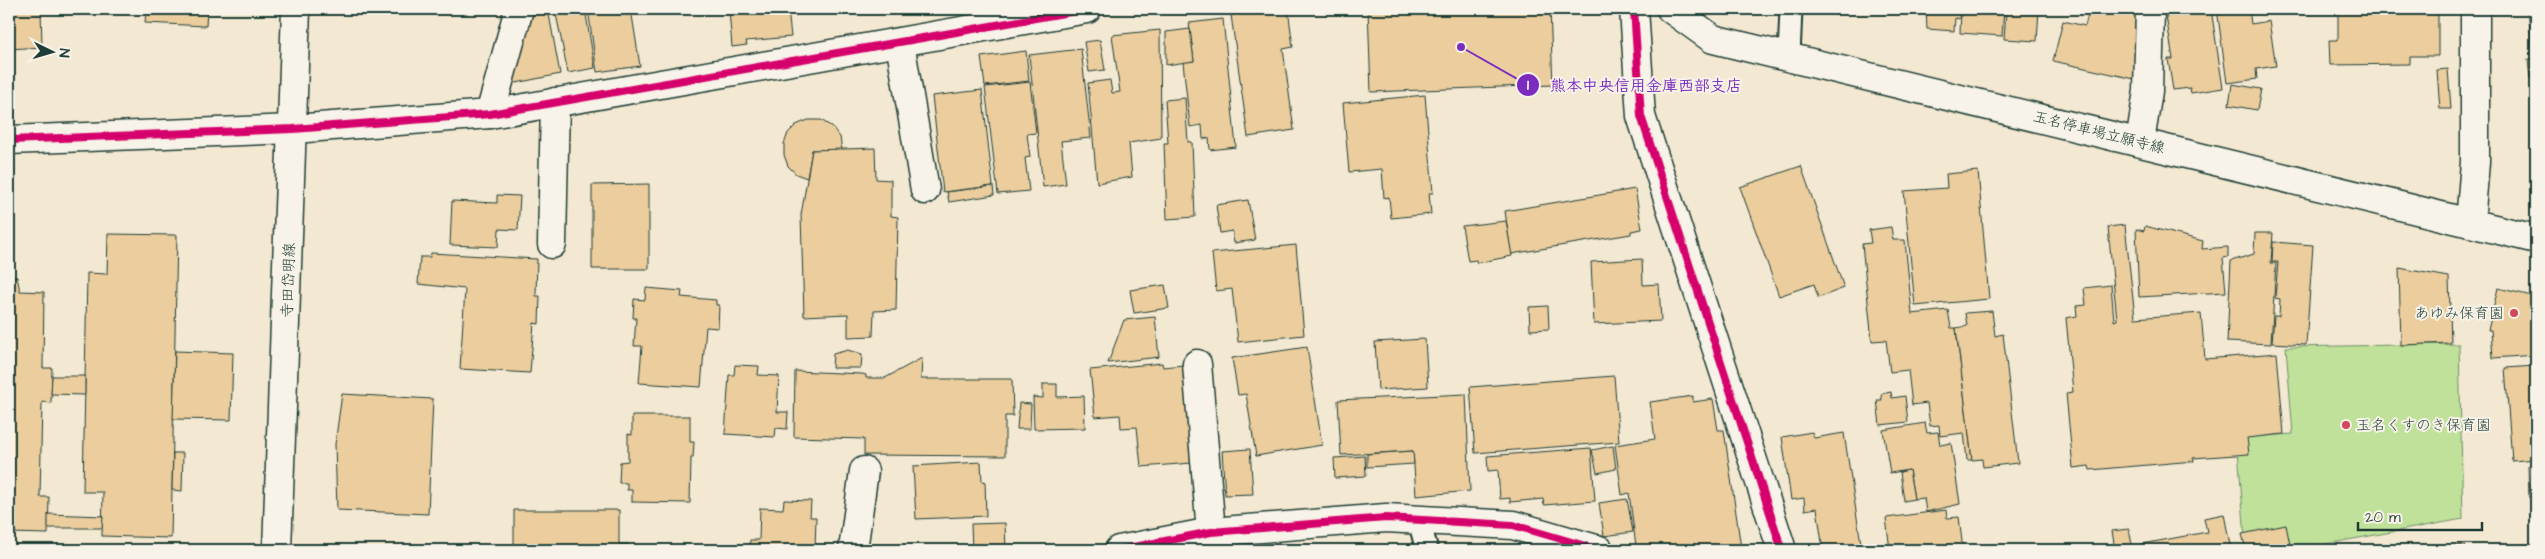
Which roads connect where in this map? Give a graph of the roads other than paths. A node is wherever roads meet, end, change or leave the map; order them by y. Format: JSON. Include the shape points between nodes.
{"nodes":[{"id":1,"x":296,"y":9,"type":"edge"},
{"id":2,"x":519,"y":9,"type":"edge"},
{"id":3,"x":1087,"y":9,"type":"edge"},
{"id":4,"x":1634,"y":9,"type":"edge"},
{"id":5,"x":1671,"y":9,"type":"edge"},
{"id":6,"x":1791,"y":9,"type":"edge"},
{"id":7,"x":2150,"y":9,"type":"edge"},
{"id":8,"x":2475,"y":9,"type":"edge"},
{"id":9,"x":900,"y":42,"type":"junction"},
{"id":10,"x":1789,"y":56,"type":"junction"},
{"id":11,"x":555,"y":102,"type":"junction"},
{"id":12,"x":490,"y":114,"type":"junction"},
{"id":13,"x":294,"y":129,"type":"junction"},
{"id":14,"x":9,"y":140,"type":"edge"},
{"id":15,"x":2140,"y":142,"type":"junction"},
{"id":16,"x":926,"y":190,"type":"dead end"},
{"id":17,"x":2470,"y":223,"type":"junction"},
{"id":18,"x":2536,"y":239,"type":"edge"},
{"id":19,"x":552,"y":244,"type":"dead end"},
{"id":20,"x":1197,"y":364,"type":"dead end"},
{"id":21,"x":864,"y":471,"type":"dead end"},
{"id":22,"x":1419,"y":521,"type":"junction"},
{"id":23,"x":1211,"y":532,"type":"junction"},
{"id":24,"x":277,"y":550,"type":"edge"},
{"id":25,"x":854,"y":550,"type":"edge"},
{"id":26,"x":1119,"y":550,"type":"edge"},
{"id":27,"x":1427,"y":550,"type":"edge"},
{"id":28,"x":1599,"y":550,"type":"edge"},
{"id":29,"x":1782,"y":550,"type":"edge"}],
"edges":[{"from":1,"to":13,"type":"street","name":"寺田岱明線"},
{"from":2,"to":12,"type":"street"},
{"from":3,"to":9,"type":"street"},
{"from":4,"to":29,"type":"street","via":[[1641,116]]},
{"from":5,"to":10,"type":"street","name":"玉名停車場立願寺線","via":[[1713,39]]},
{"from":6,"to":10,"type":"lane"},
{"from":7,"to":15,"type":"street","via":[[2148,91]]},
{"from":8,"to":17,"type":"street","via":[[2475,162]]},
{"from":9,"to":11,"type":"street"},
{"from":9,"to":16,"type":"street"},
{"from":10,"to":15,"type":"street","name":"玉名停車場立願寺線"},
{"from":11,"to":12,"type":"street"},
{"from":11,"to":19,"type":"street"},
{"from":12,"to":13,"type":"street"},
{"from":13,"to":14,"type":"street"},
{"from":13,"to":24,"type":"street","name":"寺田岱明線"},
{"from":15,"to":17,"type":"street","name":"玉名停車場立願寺線"},
{"from":17,"to":18,"type":"street","name":"玉名停車場立願寺線"},
{"from":20,"to":23,"type":"street"},
{"from":21,"to":25,"type":"street"},
{"from":22,"to":23,"type":"street","via":[[1386,518]]},
{"from":22,"to":27,"type":"lane"},
{"from":22,"to":28,"type":"street","via":[[1513,525]]},
{"from":23,"to":26,"type":"street"}]}
